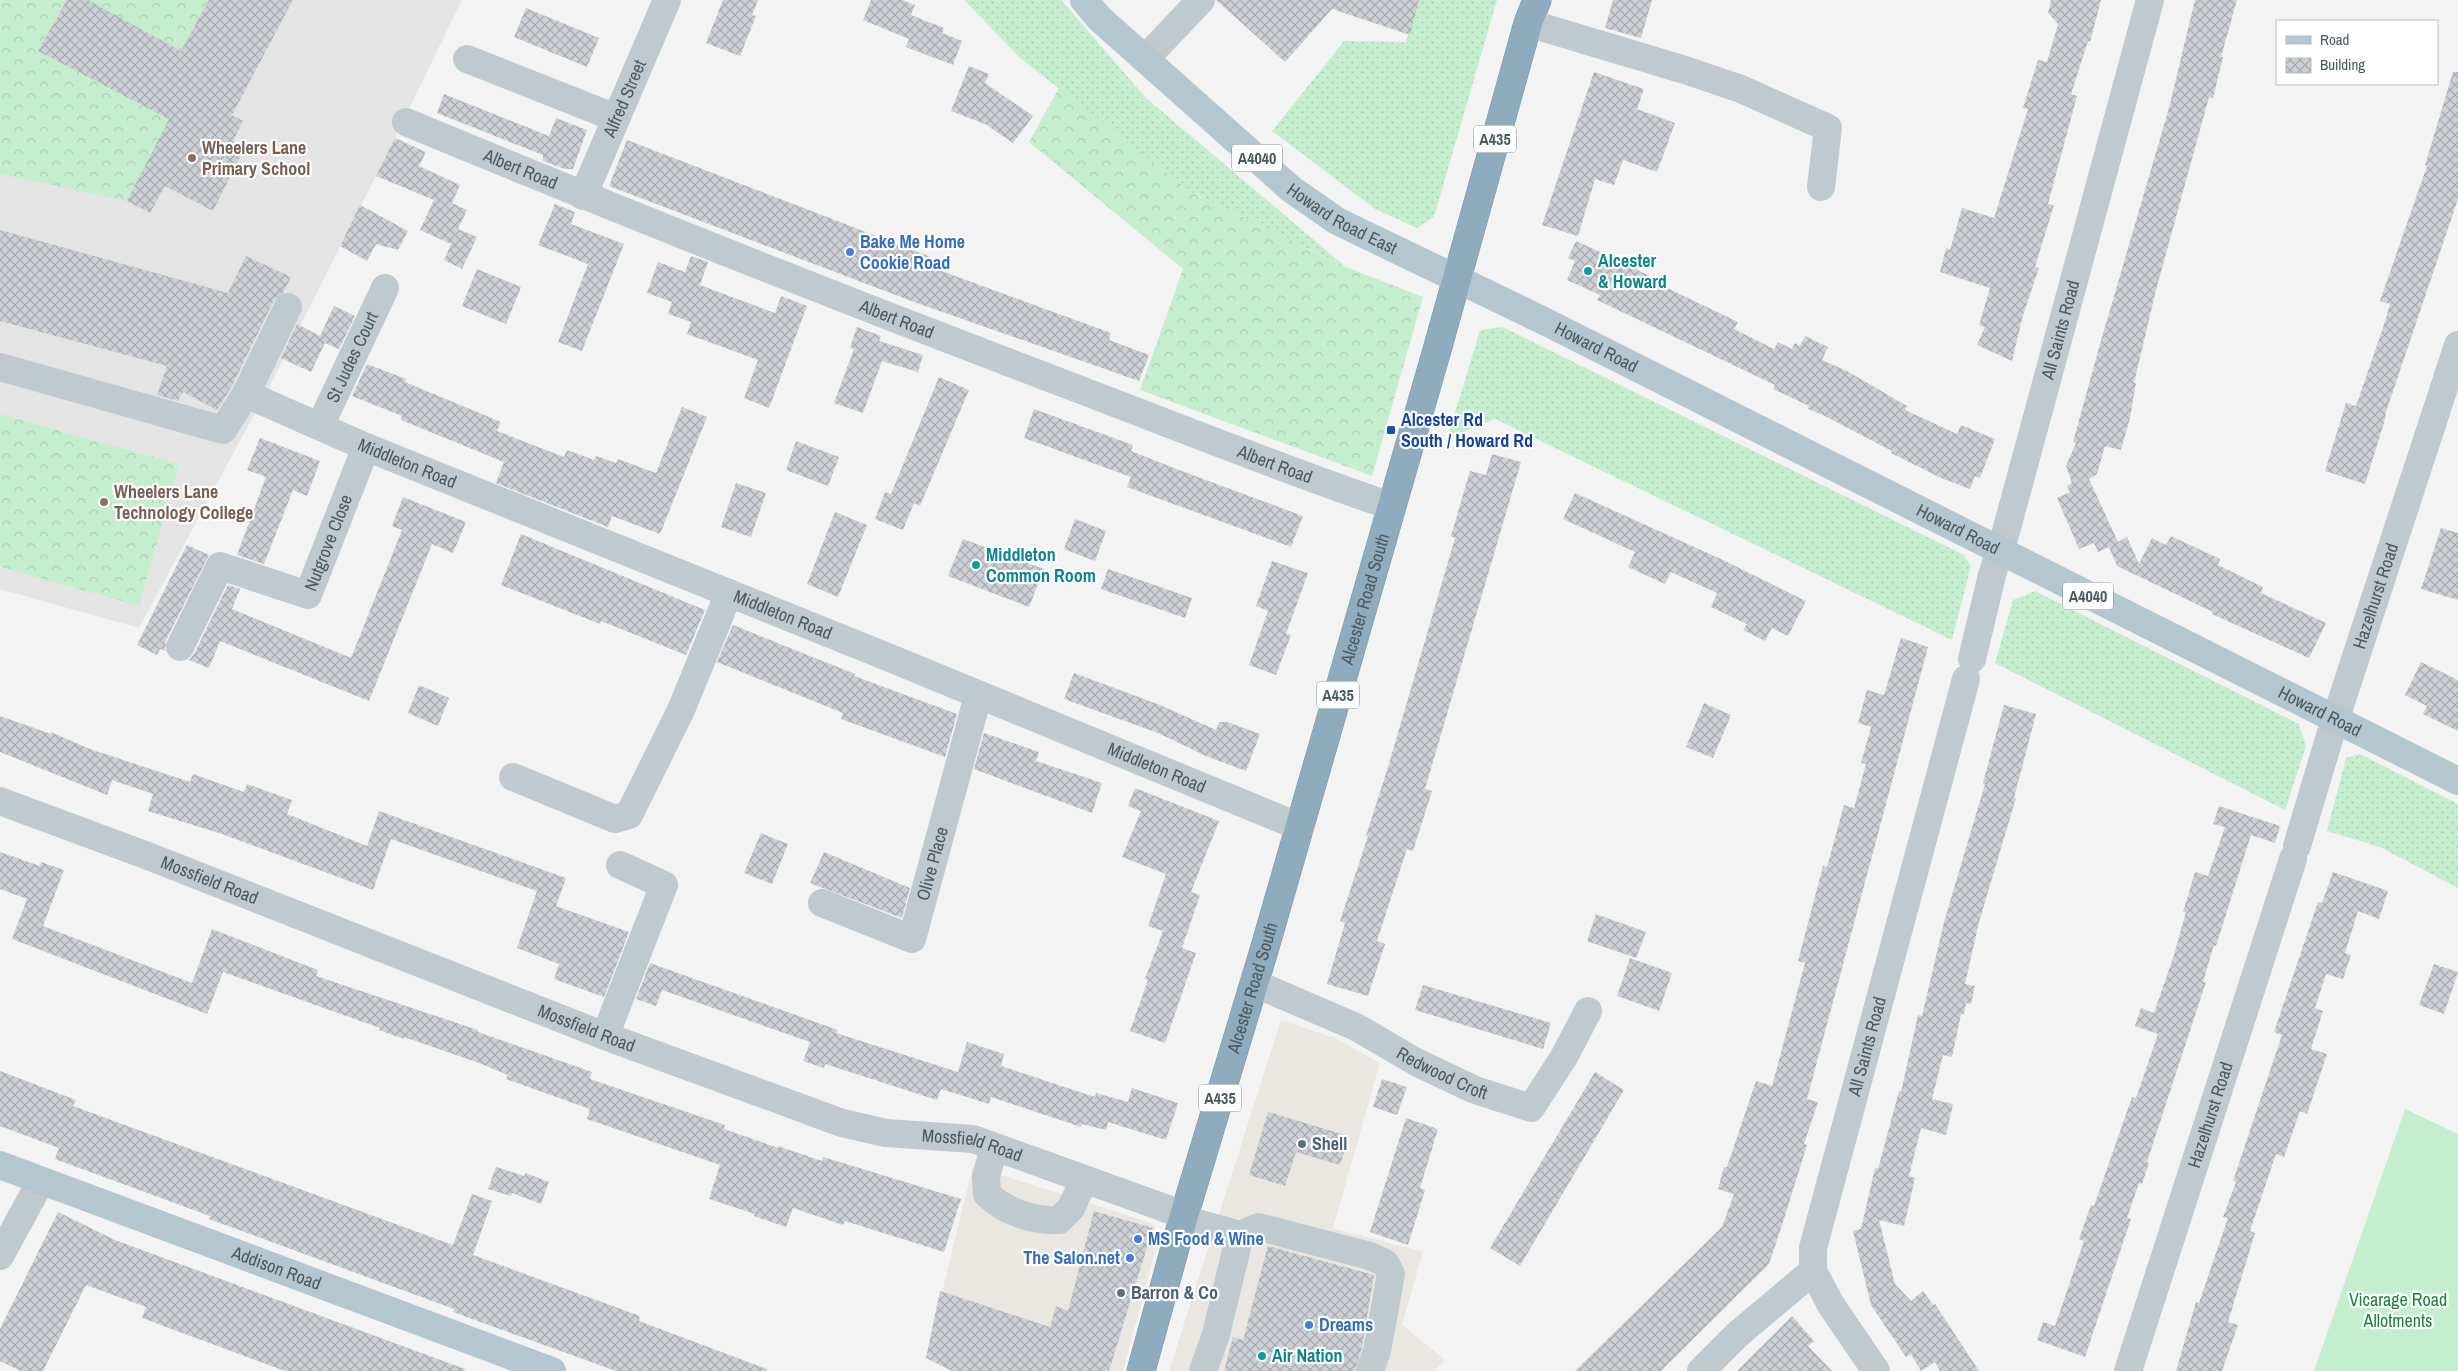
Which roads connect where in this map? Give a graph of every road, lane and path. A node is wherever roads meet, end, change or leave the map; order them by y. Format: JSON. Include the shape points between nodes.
{"nodes":[{"id":1,"x":667,"y":0,"type":"edge"},
{"id":2,"x":1084,"y":0,"type":"edge"},
{"id":3,"x":1201,"y":0,"type":"edge"},
{"id":4,"x":2150,"y":0,"type":"edge"},
{"id":5,"x":1532,"y":12,"type":"edge"},
{"id":6,"x":467,"y":59,"type":"dead end"},
{"id":7,"x":1145,"y":59,"type":"junction"},
{"id":8,"x":616,"y":118,"type":"junction"},
{"id":9,"x":406,"y":122,"type":"dead end"},
{"id":10,"x":1820,"y":188,"type":"dead end"},
{"id":11,"x":583,"y":196,"type":"junction"},
{"id":12,"x":1457,"y":278,"type":"junction"},
{"id":13,"x":385,"y":288,"type":"dead end"},
{"id":14,"x":288,"y":307,"type":"dead end"},
{"id":15,"x":2458,"y":345,"type":"edge"},
{"id":16,"x":0,"y":367,"type":"edge"},
{"id":17,"x":255,"y":398,"type":"junction"},
{"id":18,"x":320,"y":426,"type":"junction"},
{"id":19,"x":366,"y":447,"type":"junction"},
{"id":20,"x":1391,"y":506,"type":"junction"},
{"id":21,"x":2000,"y":552,"type":"junction"},
{"id":22,"x":730,"y":593,"type":"junction"},
{"id":23,"x":180,"y":647,"type":"dead end"},
{"id":24,"x":978,"y":696,"type":"junction"},
{"id":25,"x":2336,"y":719,"type":"junction"},
{"id":26,"x":514,"y":777,"type":"dead end"},
{"id":27,"x":2458,"y":781,"type":"edge"},
{"id":28,"x":0,"y":801,"type":"edge"},
{"id":29,"x":1300,"y":827,"type":"junction"},
{"id":30,"x":620,"y":865,"type":"dead end"},
{"id":31,"x":822,"y":903,"type":"dead end"},
{"id":32,"x":1254,"y":983,"type":"junction"},
{"id":33,"x":1588,"y":1011,"type":"dead end"},
{"id":34,"x":605,"y":1036,"type":"junction"},
{"id":35,"x":994,"y":1147,"type":"junction"},
{"id":36,"x":0,"y":1165,"type":"edge"},
{"id":37,"x":41,"y":1180,"type":"junction"},
{"id":38,"x":1084,"y":1180,"type":"junction"},
{"id":39,"x":1183,"y":1217,"type":"junction"},
{"id":40,"x":1240,"y":1236,"type":"junction"},
{"id":41,"x":0,"y":1256,"type":"edge"},
{"id":42,"x":1813,"y":1271,"type":"junction"},
{"id":43,"x":552,"y":1371,"type":"edge"},
{"id":44,"x":1141,"y":1371,"type":"edge"},
{"id":45,"x":1203,"y":1371,"type":"edge"},
{"id":46,"x":1370,"y":1371,"type":"edge"},
{"id":47,"x":1701,"y":1371,"type":"edge"},
{"id":48,"x":1876,"y":1371,"type":"edge"},
{"id":49,"x":2128,"y":1371,"type":"edge"}],
"edges":[{"from":1,"to":8,"type":"street","name":"Alfred Street"},
{"from":2,"to":7,"type":"main road","name":"Howard Road East","number":"A4040","via":[[1100,19]]},
{"from":3,"to":7,"type":"street"},
{"from":4,"to":21,"type":"street","name":"All Saints Road"},
{"from":5,"to":10,"type":"street","via":[[1732,86],[1828,128]]},
{"from":5,"to":12,"type":"highway","name":"Alcester Road South","number":"A435"},
{"from":6,"to":8,"type":"street"},
{"from":7,"to":12,"type":"main road","name":"Howard Road East","number":"A4040","via":[[1291,189],[1336,221]]},
{"from":8,"to":11,"type":"street","name":"Alfred Street"},
{"from":9,"to":11,"type":"street","name":"Albert Road"},
{"from":11,"to":20,"type":"street","name":"Albert Road","via":[[1004,361]]},
{"from":12,"to":20,"type":"highway","name":"Alcester Road South","number":"A435"},
{"from":12,"to":21,"type":"main road","name":"Howard Road","number":"A4040"},
{"from":13,"to":18,"type":"street","name":"St Judes Court"},
{"from":14,"to":17,"type":"street"},
{"from":15,"to":25,"type":"street","name":"Hazelhurst Road"},
{"from":16,"to":17,"type":"street","via":[[223,430]]},
{"from":17,"to":18,"type":"street","name":"Middleton Road"},
{"from":18,"to":19,"type":"street","name":"Middleton Road"},
{"from":19,"to":22,"type":"street","name":"Middleton Road"},
{"from":19,"to":23,"type":"street","name":"Nutgrove Close","via":[[308,595],[220,566]]},
{"from":20,"to":29,"type":"highway","name":"Alcester Road South","number":"A435"},
{"from":21,"to":25,"type":"main road","name":"Howard Road","number":"A4040"},
{"from":21,"to":42,"type":"street","name":"All Saints Road","via":[[1813,1248]]},
{"from":22,"to":24,"type":"street","name":"Middleton Road"},
{"from":22,"to":26,"type":"street","via":[[680,710],[629,815],[615,818]]},
{"from":24,"to":29,"type":"street","name":"Middleton Road"},
{"from":24,"to":31,"type":"street","name":"Olive Place","via":[[912,939]]},
{"from":25,"to":27,"type":"main road","name":"Howard Road","number":"A4040"},
{"from":25,"to":49,"type":"street","name":"Hazelhurst Road"},
{"from":28,"to":34,"type":"street","name":"Mossfield Road"},
{"from":29,"to":32,"type":"highway","name":"Alcester Road South","number":"A435"},
{"from":30,"to":34,"type":"street","via":[[664,885]]},
{"from":32,"to":33,"type":"street","name":"Redwood Croft","via":[[1356,1027],[1416,1062],[1475,1090],[1531,1108],[1564,1057]]},
{"from":32,"to":39,"type":"highway","name":"Alcester Road South","number":"A435"},
{"from":34,"to":35,"type":"street","name":"Mossfield Road","via":[[842,1123],[886,1133],[973,1139]]},
{"from":35,"to":38,"type":"street","name":"Mossfield Road"},
{"from":35,"to":38,"type":"street","via":[[986,1177],[987,1194],[998,1205],[1042,1221],[1059,1220],[1071,1208]]},
{"from":36,"to":37,"type":"main road","name":"Addison Road"},
{"from":37,"to":41,"type":"street"},
{"from":37,"to":43,"type":"main road","name":"Addison Road"},
{"from":38,"to":39,"type":"street","name":"Mossfield Road"},
{"from":39,"to":40,"type":"street","name":"Mossfield Road"},
{"from":39,"to":44,"type":"highway","name":"Alcester Road South","number":"A435"},
{"from":40,"to":45,"type":"street","via":[[1216,1334]]},
{"from":40,"to":46,"type":"street","via":[[1259,1227],[1370,1256],[1385,1263],[1391,1274],[1377,1351]]},
{"from":42,"to":47,"type":"street","via":[[1796,1282]]},
{"from":42,"to":48,"type":"street","via":[[1831,1305]]}]}
